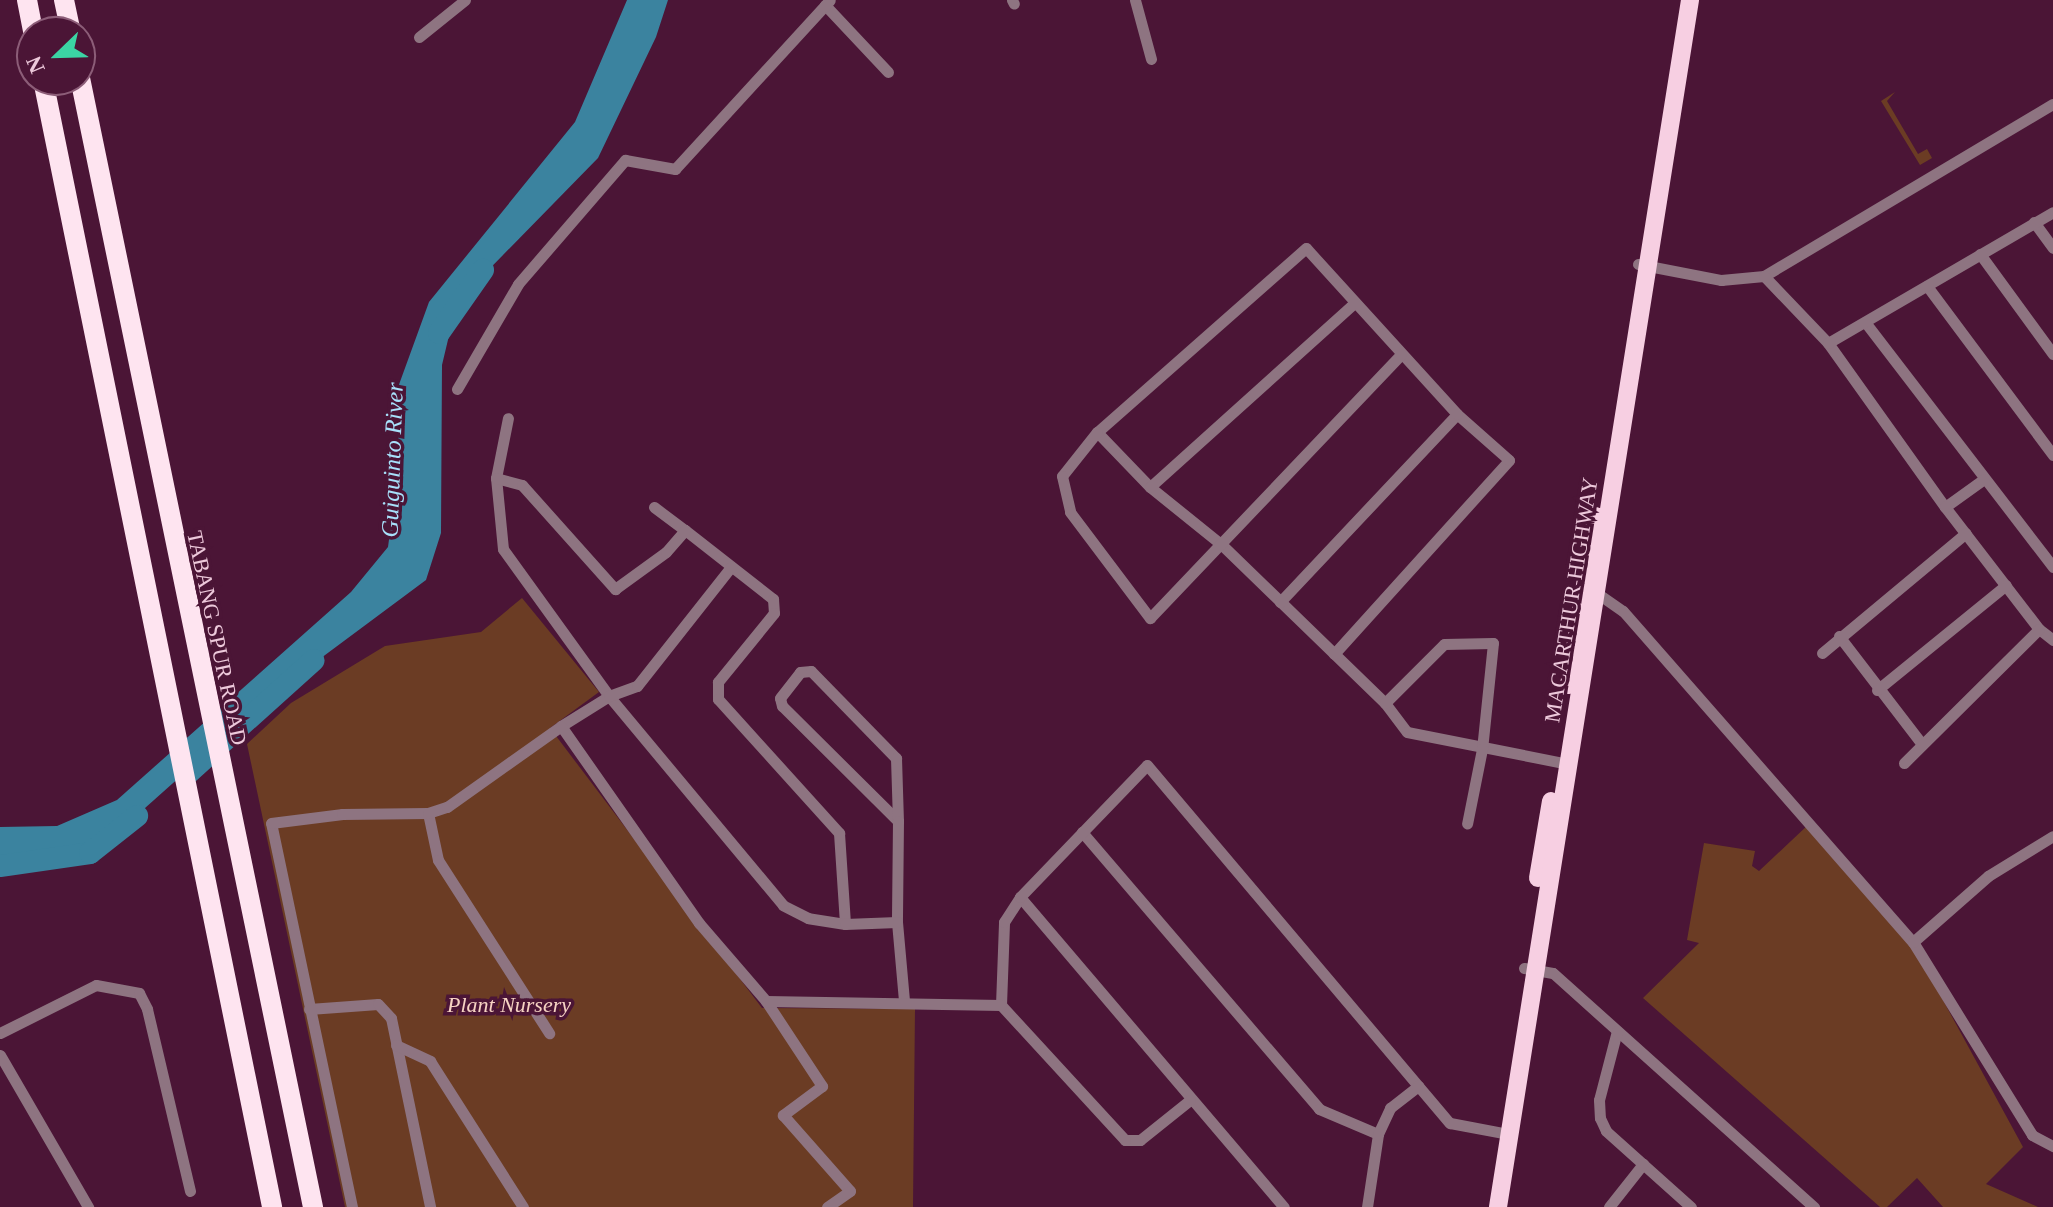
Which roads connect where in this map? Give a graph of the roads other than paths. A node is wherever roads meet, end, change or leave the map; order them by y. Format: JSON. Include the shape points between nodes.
{"nodes":[{"id":1,"x":465,"y":0,"type":"edge"},
{"id":2,"x":1135,"y":0,"type":"edge"},
{"id":3,"x":1678,"y":0,"type":"edge"},
{"id":4,"x":1690,"y":0,"type":"edge"},
{"id":5,"x":828,"y":2,"type":"edge"},
{"id":6,"x":419,"y":37,"type":"dead end"},
{"id":7,"x":1151,"y":59,"type":"dead end"},
{"id":8,"x":888,"y":72,"type":"dead end"},
{"id":9,"x":46,"y":96,"type":"edge"},
{"id":10,"x":84,"y":96,"type":"edge"},
{"id":11,"x":2053,"y":104,"type":"edge"},
{"id":12,"x":2053,"y":212,"type":"edge"},
{"id":13,"x":2034,"y":222,"type":"junction"},
{"id":14,"x":2053,"y":248,"type":"edge"},
{"id":15,"x":1980,"y":254,"type":"junction"},
{"id":16,"x":1644,"y":265,"type":"junction"},
{"id":17,"x":1764,"y":276,"type":"junction"},
{"id":18,"x":1927,"y":286,"type":"junction"},
{"id":19,"x":1354,"y":303,"type":"junction"},
{"id":20,"x":1865,"y":322,"type":"junction"},
{"id":21,"x":1828,"y":343,"type":"junction"},
{"id":22,"x":1401,"y":354,"type":"junction"},
{"id":23,"x":2053,"y":354,"type":"edge"},
{"id":24,"x":457,"y":389,"type":"dead end"},
{"id":25,"x":1457,"y":414,"type":"junction"},
{"id":26,"x":508,"y":418,"type":"dead end"},
{"id":27,"x":1097,"y":432,"type":"junction"},
{"id":28,"x":2053,"y":455,"type":"edge"},
{"id":29,"x":496,"y":478,"type":"junction"},
{"id":30,"x":1984,"y":479,"type":"junction"},
{"id":31,"x":1150,"y":487,"type":"junction"},
{"id":32,"x":654,"y":507,"type":"dead end"},
{"id":33,"x":1945,"y":507,"type":"junction"},
{"id":34,"x":685,"y":530,"type":"junction"},
{"id":35,"x":1966,"y":533,"type":"junction"},
{"id":36,"x":1222,"y":545,"type":"junction"},
{"id":37,"x":731,"y":567,"type":"junction"},
{"id":38,"x":2053,"y":567,"type":"edge"},
{"id":39,"x":2006,"y":585,"type":"junction"},
{"id":40,"x":1591,"y":590,"type":"junction"},
{"id":41,"x":1280,"y":602,"type":"junction"},
{"id":42,"x":2039,"y":629,"type":"junction"},
{"id":43,"x":1839,"y":636,"type":"junction"},
{"id":44,"x":2053,"y":640,"type":"edge"},
{"id":45,"x":1822,"y":653,"type":"dead end"},
{"id":46,"x":1334,"y":654,"type":"junction"},
{"id":47,"x":1877,"y":690,"type":"junction"},
{"id":48,"x":609,"y":696,"type":"junction"},
{"id":49,"x":1385,"y":703,"type":"junction"},
{"id":50,"x":561,"y":726,"type":"junction"},
{"id":51,"x":1921,"y":743,"type":"junction"},
{"id":52,"x":1482,"y":749,"type":"junction"},
{"id":53,"x":1563,"y":763,"type":"junction"},
{"id":54,"x":1904,"y":763,"type":"dead end"},
{"id":55,"x":428,"y":813,"type":"junction"},
{"id":56,"x":898,"y":821,"type":"junction"},
{"id":57,"x":1467,"y":824,"type":"dead end"},
{"id":58,"x":1082,"y":832,"type":"junction"},
{"id":59,"x":2053,"y":836,"type":"edge"},
{"id":60,"x":1020,"y":897,"type":"junction"},
{"id":61,"x":897,"y":922,"type":"junction"},
{"id":62,"x":845,"y":924,"type":"junction"},
{"id":63,"x":1913,"y":942,"type":"junction"},
{"id":64,"x":1530,"y":969,"type":"junction"},
{"id":65,"x":766,"y":1001,"type":"junction"},
{"id":66,"x":904,"y":1001,"type":"junction"},
{"id":67,"x":1001,"y":1005,"type":"junction"},
{"id":68,"x":309,"y":1009,"type":"junction"},
{"id":69,"x":1617,"y":1031,"type":"junction"},
{"id":70,"x":0,"y":1033,"type":"edge"},
{"id":71,"x":549,"y":1033,"type":"dead end"},
{"id":72,"x":396,"y":1045,"type":"junction"},
{"id":73,"x":0,"y":1055,"type":"edge"},
{"id":74,"x":1418,"y":1086,"type":"junction"},
{"id":75,"x":1190,"y":1100,"type":"junction"},
{"id":76,"x":1503,"y":1133,"type":"junction"},
{"id":77,"x":1378,"y":1134,"type":"junction"},
{"id":78,"x":2053,"y":1146,"type":"edge"},
{"id":79,"x":1643,"y":1164,"type":"junction"},
{"id":80,"x":190,"y":1191,"type":"dead end"},
{"id":81,"x":88,"y":1207,"type":"edge"},
{"id":82,"x":272,"y":1207,"type":"edge"},
{"id":83,"x":313,"y":1207,"type":"edge"},
{"id":84,"x":352,"y":1207,"type":"edge"},
{"id":85,"x":430,"y":1207,"type":"edge"},
{"id":86,"x":523,"y":1207,"type":"edge"},
{"id":87,"x":827,"y":1207,"type":"edge"},
{"id":88,"x":1284,"y":1207,"type":"edge"},
{"id":89,"x":1367,"y":1207,"type":"edge"},
{"id":90,"x":1485,"y":1207,"type":"edge"},
{"id":91,"x":1498,"y":1207,"type":"edge"},
{"id":92,"x":1609,"y":1207,"type":"edge"},
{"id":93,"x":1691,"y":1207,"type":"edge"},
{"id":94,"x":1814,"y":1207,"type":"edge"}],
"edges":[{"from":1,"to":6,"type":"street"},
{"from":2,"to":7,"type":"street"},
{"from":3,"to":16,"type":"highway","name":"MACARTHUR HIGHWAY"},
{"from":4,"to":16,"type":"highway","name":"MACARTHUR HIGHWAY"},
{"from":5,"to":8,"type":"street"},
{"from":5,"to":24,"type":"street","via":[[675,169],[625,160],[518,284]]},
{"from":9,"to":82,"type":"highway"},
{"from":10,"to":83,"type":"highway","name":"TABANG SPUR ROAD"},
{"from":11,"to":17,"type":"street"},
{"from":12,"to":13,"type":"street"},
{"from":13,"to":14,"type":"street"},
{"from":13,"to":15,"type":"street"},
{"from":15,"to":18,"type":"street"},
{"from":15,"to":23,"type":"street"},
{"from":16,"to":17,"type":"street","via":[[1721,280]]},
{"from":16,"to":40,"type":"highway","name":"MACARTHUR HIGHWAY"},
{"from":17,"to":21,"type":"street"},
{"from":18,"to":20,"type":"street"},
{"from":18,"to":28,"type":"street"},
{"from":19,"to":22,"type":"street"},
{"from":19,"to":27,"type":"street","via":[[1306,248]]},
{"from":19,"to":31,"type":"street"},
{"from":20,"to":21,"type":"street"},
{"from":20,"to":30,"type":"street"},
{"from":21,"to":33,"type":"street"},
{"from":22,"to":25,"type":"street"},
{"from":22,"to":36,"type":"street"},
{"from":25,"to":41,"type":"street"},
{"from":25,"to":46,"type":"street","via":[[1509,460]]},
{"from":26,"to":29,"type":"street"},
{"from":27,"to":31,"type":"street"},
{"from":27,"to":36,"type":"street","via":[[1062,476],[1064,500],[1150,618]]},
{"from":29,"to":34,"type":"street","via":[[522,485],[615,589],[666,552]]},
{"from":29,"to":48,"type":"street","via":[[503,549]]},
{"from":30,"to":33,"type":"street"},
{"from":30,"to":38,"type":"street"},
{"from":31,"to":36,"type":"street"},
{"from":32,"to":34,"type":"street"},
{"from":33,"to":35,"type":"street"},
{"from":34,"to":37,"type":"street"},
{"from":35,"to":39,"type":"street"},
{"from":35,"to":43,"type":"street"},
{"from":36,"to":41,"type":"street"},
{"from":37,"to":48,"type":"street","via":[[637,686]]},
{"from":37,"to":62,"type":"street","via":[[776,606],[718,682],[718,699],[839,833]]},
{"from":39,"to":42,"type":"street"},
{"from":39,"to":47,"type":"street"},
{"from":40,"to":53,"type":"highway","name":"MACARTHUR HIGHWAY"},
{"from":40,"to":63,"type":"street","via":[[1623,611]]},
{"from":41,"to":46,"type":"street"},
{"from":42,"to":44,"type":"street"},
{"from":42,"to":51,"type":"street"},
{"from":43,"to":45,"type":"street"},
{"from":43,"to":47,"type":"street"},
{"from":46,"to":49,"type":"street"},
{"from":47,"to":51,"type":"street"},
{"from":48,"to":50,"type":"street"},
{"from":48,"to":62,"type":"street","via":[[783,905],[808,918]]},
{"from":49,"to":52,"type":"street","via":[[1407,732]]},
{"from":49,"to":52,"type":"street","via":[[1444,644],[1493,643]]},
{"from":50,"to":55,"type":"street","via":[[454,803]]},
{"from":50,"to":65,"type":"street","via":[[699,923]]},
{"from":51,"to":54,"type":"street"},
{"from":52,"to":53,"type":"street"},
{"from":52,"to":57,"type":"street"},
{"from":53,"to":64,"type":"highway","name":"MACARTHUR HIGHWAY"},
{"from":55,"to":68,"type":"street","via":[[342,814],[271,823]]},
{"from":55,"to":71,"type":"street","via":[[438,860]]},
{"from":56,"to":56,"type":"street","via":[[782,706],[780,698],[800,672],[811,671],[896,758]]},
{"from":56,"to":61,"type":"street"},
{"from":58,"to":60,"type":"street"},
{"from":58,"to":74,"type":"street","via":[[1147,765]]},
{"from":58,"to":77,"type":"street","via":[[1319,1109]]},
{"from":59,"to":63,"type":"street","via":[[1988,876]]},
{"from":60,"to":67,"type":"street","via":[[1004,922]]},
{"from":60,"to":75,"type":"street"},
{"from":61,"to":62,"type":"street"},
{"from":61,"to":66,"type":"street"},
{"from":63,"to":78,"type":"street","via":[[2032,1135]]},
{"from":64,"to":69,"type":"street","via":[[1553,973]]},
{"from":64,"to":76,"type":"highway","name":"MACARTHUR HIGHWAY"},
{"from":65,"to":66,"type":"street"},
{"from":65,"to":87,"type":"street","via":[[822,1086],[783,1115],[850,1191]]},
{"from":66,"to":67,"type":"street"},
{"from":67,"to":75,"type":"street","via":[[1125,1140],[1140,1140]]},
{"from":68,"to":72,"type":"street","via":[[378,1004],[391,1018]]},
{"from":68,"to":84,"type":"street"},
{"from":69,"to":79,"type":"street","via":[[1599,1100],[1600,1118],[1606,1131]]},
{"from":69,"to":94,"type":"street"},
{"from":70,"to":80,"type":"street","via":[[96,985],[139,993]]},
{"from":72,"to":85,"type":"street"},
{"from":72,"to":86,"type":"street","via":[[430,1061]]},
{"from":73,"to":81,"type":"street"},
{"from":74,"to":76,"type":"street","via":[[1450,1123]]},
{"from":74,"to":77,"type":"street","via":[[1390,1108]]},
{"from":75,"to":88,"type":"street"},
{"from":76,"to":90,"type":"highway","name":"MACARTHUR HIGHWAY"},
{"from":76,"to":91,"type":"highway","name":"MACARTHUR HIGHWAY"},
{"from":77,"to":89,"type":"street"},
{"from":79,"to":92,"type":"street"},
{"from":79,"to":93,"type":"street"}]}
